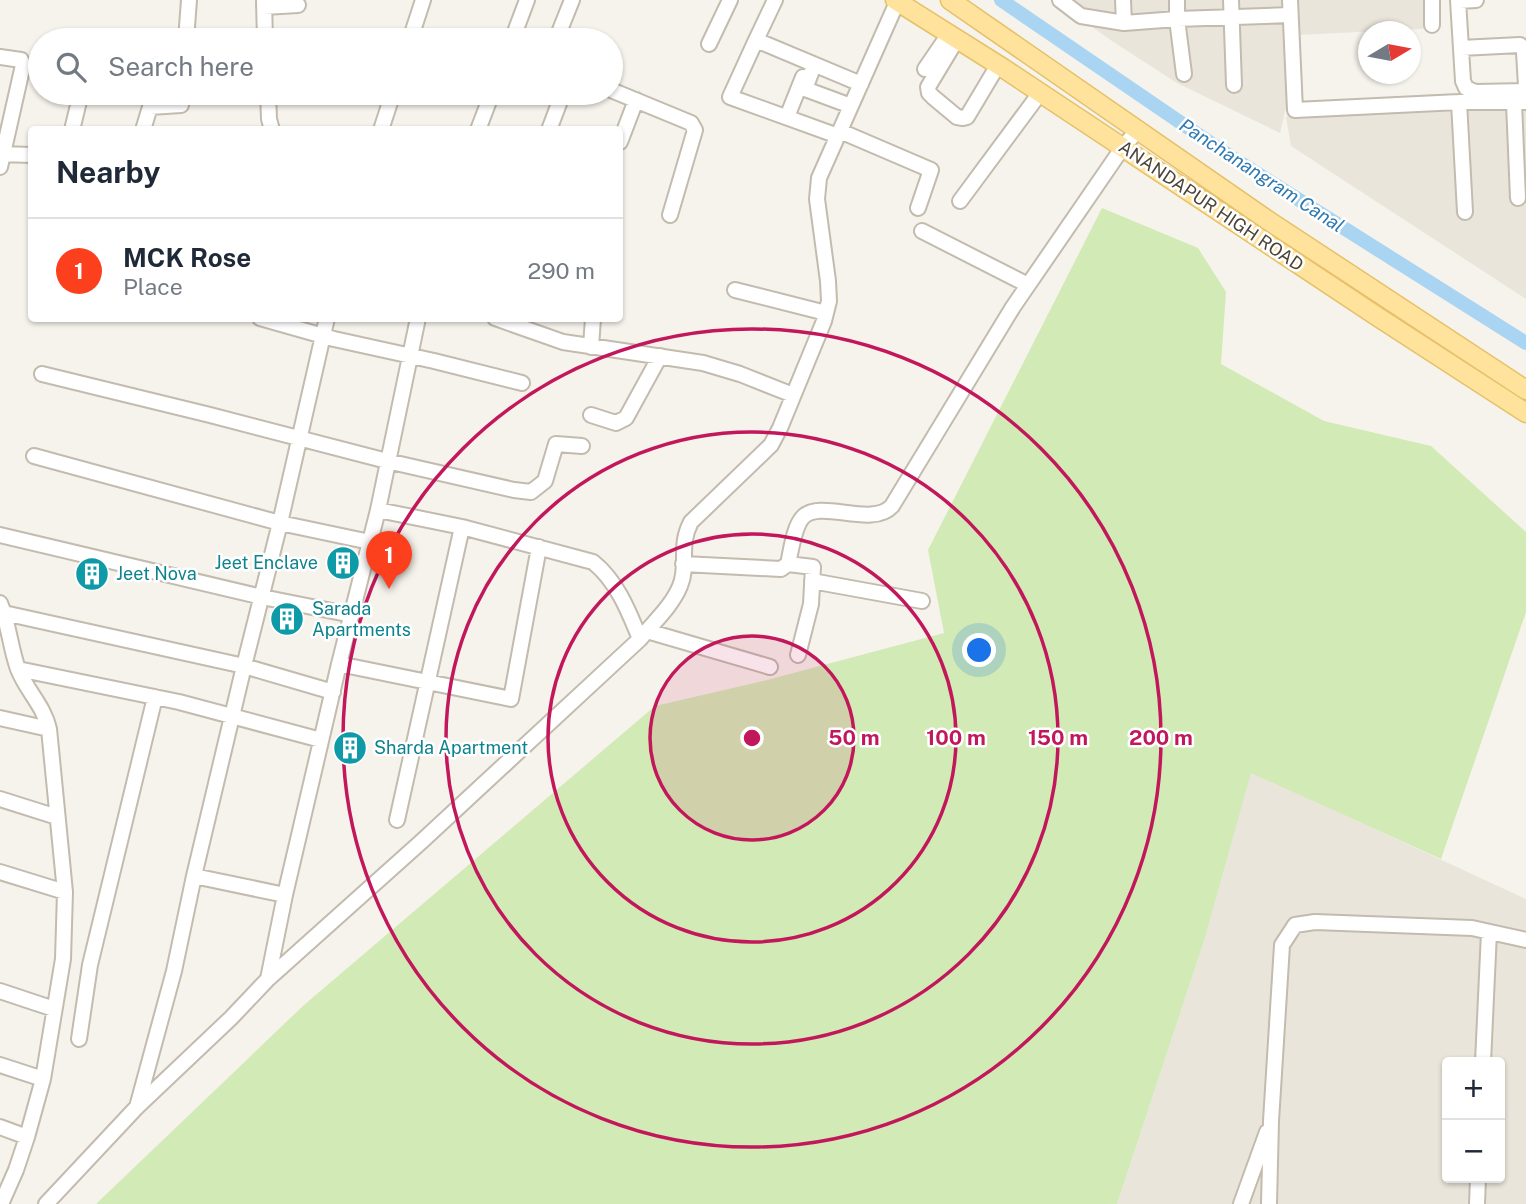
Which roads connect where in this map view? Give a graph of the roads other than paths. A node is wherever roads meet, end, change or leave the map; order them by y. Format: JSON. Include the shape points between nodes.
{"nodes":[{"id":1,"x":189,"y":0,"type":"edge"},
{"id":2,"x":423,"y":0,"type":"edge"},
{"id":3,"x":527,"y":0,"type":"edge"},
{"id":4,"x":572,"y":0,"type":"edge"},
{"id":5,"x":730,"y":0,"type":"edge"},
{"id":6,"x":775,"y":0,"type":"edge"},
{"id":7,"x":897,"y":0,"type":"edge"},
{"id":8,"x":950,"y":0,"type":"edge"},
{"id":9,"x":1060,"y":0,"type":"edge"},
{"id":10,"x":1080,"y":0,"type":"edge"},
{"id":11,"x":1123,"y":0,"type":"edge"},
{"id":12,"x":1177,"y":0,"type":"edge"},
{"id":13,"x":1231,"y":0,"type":"edge"},
{"id":14,"x":1432,"y":0,"type":"edge"},
{"id":15,"x":1476,"y":0,"type":"edge"},
{"id":16,"x":1459,"y":1,"type":"edge"},
{"id":17,"x":264,"y":4,"type":"edge"},
{"id":18,"x":298,"y":5,"type":"dead end"},
{"id":19,"x":1290,"y":8,"type":"edge"},
{"id":20,"x":1081,"y":16,"type":"junction"},
{"id":21,"x":1232,"y":17,"type":"junction"},
{"id":22,"x":1177,"y":19,"type":"junction"},
{"id":23,"x":1124,"y":23,"type":"junction"},
{"id":24,"x":1432,"y":26,"type":"dead end"},
{"id":25,"x":187,"y":28,"type":"edge"},
{"id":26,"x":265,"y":28,"type":"edge"},
{"id":27,"x":414,"y":28,"type":"edge"},
{"id":28,"x":516,"y":28,"type":"edge"},
{"id":29,"x":561,"y":28,"type":"edge"},
{"id":30,"x":953,"y":36,"type":"junction"},
{"id":31,"x":755,"y":40,"type":"junction"},
{"id":32,"x":709,"y":44,"type":"dead end"},
{"id":33,"x":1461,"y":48,"type":"junction"},
{"id":34,"x":0,"y":57,"type":"edge"},
{"id":35,"x":998,"y":65,"type":"junction"},
{"id":36,"x":810,"y":68,"type":"junction"},
{"id":37,"x":925,"y":69,"type":"dead end"},
{"id":38,"x":1184,"y":74,"type":"dead end"},
{"id":39,"x":861,"y":84,"type":"junction"},
{"id":40,"x":1234,"y":85,"type":"dead end"},
{"id":41,"x":805,"y":89,"type":"junction"},
{"id":42,"x":1526,"y":89,"type":"edge"},
{"id":43,"x":1040,"y":93,"type":"junction"},
{"id":44,"x":623,"y":95,"type":"edge"},
{"id":45,"x":636,"y":100,"type":"junction"},
{"id":46,"x":1458,"y":102,"type":"junction"},
{"id":47,"x":1520,"y":102,"type":"edge"},
{"id":48,"x":78,"y":105,"type":"edge"},
{"id":49,"x":181,"y":105,"type":"edge"},
{"id":50,"x":268,"y":105,"type":"edge"},
{"id":51,"x":388,"y":105,"type":"edge"},
{"id":52,"x":487,"y":105,"type":"edge"},
{"id":53,"x":558,"y":105,"type":"edge"},
{"id":54,"x":851,"y":106,"type":"junction"},
{"id":55,"x":792,"y":113,"type":"junction"},
{"id":56,"x":73,"y":126,"type":"edge"},
{"id":57,"x":144,"y":126,"type":"edge"},
{"id":58,"x":271,"y":126,"type":"edge"},
{"id":59,"x":378,"y":126,"type":"edge"},
{"id":60,"x":480,"y":126,"type":"edge"},
{"id":61,"x":551,"y":126,"type":"edge"},
{"id":62,"x":1138,"y":130,"type":"junction"},
{"id":63,"x":839,"y":133,"type":"junction"},
{"id":64,"x":623,"y":134,"type":"edge"},
{"id":65,"x":1123,"y":147,"type":"junction"},
{"id":66,"x":28,"y":156,"type":"edge"},
{"id":67,"x":1,"y":159,"type":"edge"},
{"id":68,"x":1518,"y":198,"type":"dead end"},
{"id":69,"x":960,"y":201,"type":"dead end"},
{"id":70,"x":918,"y":208,"type":"dead end"},
{"id":71,"x":1465,"y":212,"type":"dead end"},
{"id":72,"x":670,"y":215,"type":"dead end"},
{"id":73,"x":922,"y":231,"type":"dead end"},
{"id":74,"x":1028,"y":285,"type":"junction"},
{"id":75,"x":735,"y":290,"type":"dead end"},
{"id":76,"x":826,"y":313,"type":"junction"},
{"id":77,"x":275,"y":322,"type":"edge"},
{"id":78,"x":326,"y":322,"type":"edge"},
{"id":79,"x":417,"y":322,"type":"edge"},
{"id":80,"x":506,"y":322,"type":"edge"},
{"id":81,"x":593,"y":322,"type":"edge"},
{"id":82,"x":323,"y":335,"type":"junction"},
{"id":83,"x":591,"y":347,"type":"junction"},
{"id":84,"x":411,"y":356,"type":"junction"},
{"id":85,"x":660,"y":356,"type":"junction"},
{"id":86,"x":42,"y":374,"type":"dead end"},
{"id":87,"x":522,"y":383,"type":"dead end"},
{"id":88,"x":1526,"y":390,"type":"edge"},
{"id":89,"x":793,"y":395,"type":"junction"},
{"id":90,"x":1526,"y":413,"type":"edge"},
{"id":91,"x":591,"y":415,"type":"dead end"},
{"id":92,"x":300,"y":439,"type":"junction"},
{"id":93,"x":582,"y":446,"type":"dead end"},
{"id":94,"x":34,"y":456,"type":"dead end"},
{"id":95,"x":387,"y":461,"type":"junction"},
{"id":96,"x":378,"y":510,"type":"junction"},
{"id":97,"x":280,"y":523,"type":"junction"},
{"id":98,"x":462,"y":527,"type":"junction"},
{"id":99,"x":0,"y":535,"type":"edge"},
{"id":100,"x":370,"y":542,"type":"junction"},
{"id":101,"x":539,"y":547,"type":"junction"},
{"id":102,"x":683,"y":564,"type":"junction"},
{"id":103,"x":788,"y":564,"type":"junction"},
{"id":104,"x":812,"y":581,"type":"junction"},
{"id":105,"x":262,"y":597,"type":"junction"},
{"id":106,"x":922,"y":601,"type":"dead end"},
{"id":107,"x":2,"y":608,"type":"edge"},
{"id":108,"x":352,"y":615,"type":"junction"},
{"id":109,"x":644,"y":635,"type":"junction"},
{"id":110,"x":798,"y":655,"type":"dead end"},
{"id":111,"x":339,"y":663,"type":"junction"},
{"id":112,"x":244,"y":666,"type":"junction"},
{"id":113,"x":770,"y":667,"type":"dead end"},
{"id":114,"x":18,"y":669,"type":"junction"},
{"id":115,"x":427,"y":682,"type":"junction"},
{"id":116,"x":333,"y":692,"type":"junction"},
{"id":117,"x":155,"y":697,"type":"junction"},
{"id":118,"x":233,"y":715,"type":"junction"},
{"id":119,"x":0,"y":719,"type":"edge"},
{"id":120,"x":49,"y":729,"type":"junction"},
{"id":121,"x":321,"y":740,"type":"junction"},
{"id":122,"x":0,"y":799,"type":"edge"},
{"id":123,"x":57,"y":817,"type":"junction"},
{"id":124,"x":397,"y":820,"type":"dead end"},
{"id":125,"x":0,"y":872,"type":"edge"},
{"id":126,"x":194,"y":876,"type":"junction"},
{"id":127,"x":65,"y":892,"type":"junction"},
{"id":128,"x":285,"y":895,"type":"junction"},
{"id":129,"x":1489,"y":932,"type":"junction"},
{"id":130,"x":1526,"y":940,"type":"edge"},
{"id":131,"x":63,"y":959,"type":"junction"},
{"id":132,"x":90,"y":965,"type":"junction"},
{"id":133,"x":268,"y":979,"type":"junction"},
{"id":134,"x":0,"y":991,"type":"edge"},
{"id":135,"x":54,"y":1009,"type":"junction"},
{"id":136,"x":79,"y":1039,"type":"dead end"},
{"id":137,"x":1483,"y":1057,"type":"edge"},
{"id":138,"x":0,"y":1065,"type":"edge"},
{"id":139,"x":43,"y":1079,"type":"junction"},
{"id":140,"x":136,"y":1108,"type":"junction"},
{"id":141,"x":1271,"y":1121,"type":"junction"},
{"id":142,"x":0,"y":1127,"type":"edge"},
{"id":143,"x":27,"y":1137,"type":"junction"},
{"id":144,"x":1478,"y":1183,"type":"edge"},
{"id":145,"x":1,"y":1204,"type":"edge"},
{"id":146,"x":46,"y":1204,"type":"edge"},
{"id":147,"x":1241,"y":1204,"type":"edge"},
{"id":148,"x":1269,"y":1204,"type":"edge"},
{"id":149,"x":1477,"y":1204,"type":"edge"}],
"edges":[{"from":1,"to":25,"type":"street"},
{"from":2,"to":27,"type":"street"},
{"from":3,"to":28,"type":"street"},
{"from":4,"to":29,"type":"street"},
{"from":5,"to":32,"type":"street"},
{"from":6,"to":31,"type":"street"},
{"from":7,"to":30,"type":"main road","name":"ANANDAPUR HIGH ROAD"},
{"from":7,"to":39,"type":"street"},
{"from":8,"to":62,"type":"main road","name":"ANANDAPUR HIGH ROAD"},
{"from":9,"to":20,"type":"street"},
{"from":10,"to":20,"type":"street"},
{"from":11,"to":23,"type":"street"},
{"from":12,"to":22,"type":"street"},
{"from":13,"to":21,"type":"street"},
{"from":14,"to":24,"type":"street"},
{"from":15,"to":16,"type":"street"},
{"from":16,"to":33,"type":"street"},
{"from":17,"to":18,"type":"street"},
{"from":17,"to":26,"type":"street"},
{"from":19,"to":21,"type":"street"},
{"from":19,"to":46,"type":"street","via":[[1295,110]]},
{"from":20,"to":23,"type":"street"},
{"from":21,"to":22,"type":"street"},
{"from":21,"to":40,"type":"street"},
{"from":22,"to":23,"type":"street"},
{"from":22,"to":38,"type":"street"},
{"from":30,"to":35,"type":"main road","name":"ANANDAPUR HIGH ROAD"},
{"from":30,"to":35,"type":"street","via":[[928,87],[957,117],[967,117]]},
{"from":30,"to":37,"type":"street"},
{"from":31,"to":36,"type":"street"},
{"from":31,"to":55,"type":"street","via":[[730,97]]},
{"from":33,"to":42,"type":"street","via":[[1466,88],[1475,92]]},
{"from":33,"to":42,"type":"street","via":[[1520,45]]},
{"from":34,"to":67,"type":"street","via":[[16,58],[23,65]]},
{"from":35,"to":43,"type":"main road","name":"ANANDAPUR HIGH ROAD"},
{"from":36,"to":39,"type":"street"},
{"from":36,"to":41,"type":"street"},
{"from":36,"to":55,"type":"street"},
{"from":39,"to":54,"type":"street"},
{"from":41,"to":54,"type":"street"},
{"from":41,"to":55,"type":"street"},
{"from":43,"to":65,"type":"main road","name":"ANANDAPUR HIGH ROAD"},
{"from":43,"to":69,"type":"street"},
{"from":44,"to":45,"type":"street"},
{"from":45,"to":64,"type":"street"},
{"from":45,"to":72,"type":"street","via":[[694,126]]},
{"from":46,"to":47,"type":"street"},
{"from":46,"to":71,"type":"street"},
{"from":47,"to":68,"type":"street"},
{"from":48,"to":56,"type":"street"},
{"from":49,"to":57,"type":"street","via":[[150,107]]},
{"from":50,"to":58,"type":"street"},
{"from":51,"to":59,"type":"street"},
{"from":52,"to":60,"type":"street"},
{"from":53,"to":61,"type":"street"},
{"from":54,"to":63,"type":"street"},
{"from":55,"to":63,"type":"street"},
{"from":62,"to":65,"type":"street"},
{"from":62,"to":88,"type":"main road","name":"ANANDAPUR HIGH ROAD","via":[[1269,222]]},
{"from":63,"to":70,"type":"street","via":[[931,170]]},
{"from":63,"to":76,"type":"street","via":[[819,178],[817,199],[828,281]]},
{"from":65,"to":74,"type":"street"},
{"from":65,"to":90,"type":"main road","name":"ANANDAPUR HIGH ROAD"},
{"from":66,"to":67,"type":"street"},
{"from":73,"to":74,"type":"street"},
{"from":74,"to":103,"type":"street","via":[[892,506],[882,514],[812,511],[802,517]]},
{"from":75,"to":76,"type":"street"},
{"from":76,"to":89,"type":"street"},
{"from":77,"to":82,"type":"street"},
{"from":78,"to":82,"type":"street"},
{"from":79,"to":84,"type":"street"},
{"from":80,"to":83,"type":"street"},
{"from":81,"to":83,"type":"street"},
{"from":82,"to":84,"type":"street"},
{"from":82,"to":92,"type":"street"},
{"from":83,"to":85,"type":"street"},
{"from":84,"to":87,"type":"street"},
{"from":84,"to":95,"type":"street"},
{"from":85,"to":89,"type":"street","via":[[703,363]]},
{"from":85,"to":91,"type":"street","via":[[626,418],[615,423]]},
{"from":86,"to":92,"type":"street"},
{"from":89,"to":102,"type":"street","via":[[771,445],[691,522],[685,534]]},
{"from":92,"to":95,"type":"street"},
{"from":92,"to":97,"type":"street"},
{"from":93,"to":95,"type":"street","via":[[556,444],[545,481],[531,492]]},
{"from":94,"to":97,"type":"street"},
{"from":95,"to":96,"type":"street"},
{"from":96,"to":98,"type":"street"},
{"from":96,"to":100,"type":"street"},
{"from":97,"to":100,"type":"street"},
{"from":97,"to":105,"type":"street"},
{"from":98,"to":101,"type":"street"},
{"from":98,"to":115,"type":"street"},
{"from":99,"to":105,"type":"street"},
{"from":100,"to":108,"type":"street"},
{"from":101,"to":109,"type":"street","via":[[593,562],[604,570]]},
{"from":101,"to":115,"type":"street","via":[[510,699]]},
{"from":102,"to":103,"type":"street","via":[[781,569]]},
{"from":102,"to":109,"type":"street","via":[[680,585]]},
{"from":103,"to":104,"type":"street","via":[[813,567]]},
{"from":104,"to":106,"type":"street"},
{"from":104,"to":110,"type":"street"},
{"from":105,"to":108,"type":"street"},
{"from":105,"to":112,"type":"street"},
{"from":107,"to":112,"type":"street"},
{"from":107,"to":114,"type":"street"},
{"from":108,"to":111,"type":"street"},
{"from":109,"to":113,"type":"street"},
{"from":109,"to":133,"type":"street"},
{"from":111,"to":115,"type":"street"},
{"from":111,"to":116,"type":"street"},
{"from":112,"to":116,"type":"street"},
{"from":112,"to":118,"type":"street"},
{"from":114,"to":117,"type":"street"},
{"from":114,"to":120,"type":"street"},
{"from":115,"to":124,"type":"street"},
{"from":116,"to":121,"type":"street"},
{"from":117,"to":118,"type":"street"},
{"from":117,"to":132,"type":"street"},
{"from":118,"to":121,"type":"street"},
{"from":118,"to":126,"type":"street"},
{"from":119,"to":120,"type":"street"},
{"from":120,"to":123,"type":"street"},
{"from":121,"to":128,"type":"street"},
{"from":122,"to":123,"type":"street"},
{"from":123,"to":127,"type":"street"},
{"from":125,"to":127,"type":"street"},
{"from":126,"to":128,"type":"street"},
{"from":126,"to":140,"type":"street","via":[[174,971]]},
{"from":127,"to":131,"type":"street"},
{"from":128,"to":133,"type":"street"},
{"from":129,"to":130,"type":"street"},
{"from":129,"to":137,"type":"street"},
{"from":129,"to":141,"type":"street","via":[[1329,922],[1295,925],[1282,945]]},
{"from":131,"to":132,"type":"street"},
{"from":131,"to":135,"type":"street"},
{"from":132,"to":136,"type":"street"},
{"from":133,"to":140,"type":"street"},
{"from":134,"to":135,"type":"street"},
{"from":135,"to":139,"type":"street"},
{"from":138,"to":139,"type":"street"},
{"from":139,"to":143,"type":"street"},
{"from":140,"to":146,"type":"street"},
{"from":141,"to":147,"type":"street"},
{"from":141,"to":148,"type":"street"},
{"from":142,"to":143,"type":"street"},
{"from":143,"to":145,"type":"street"},
{"from":144,"to":149,"type":"street"}]}
